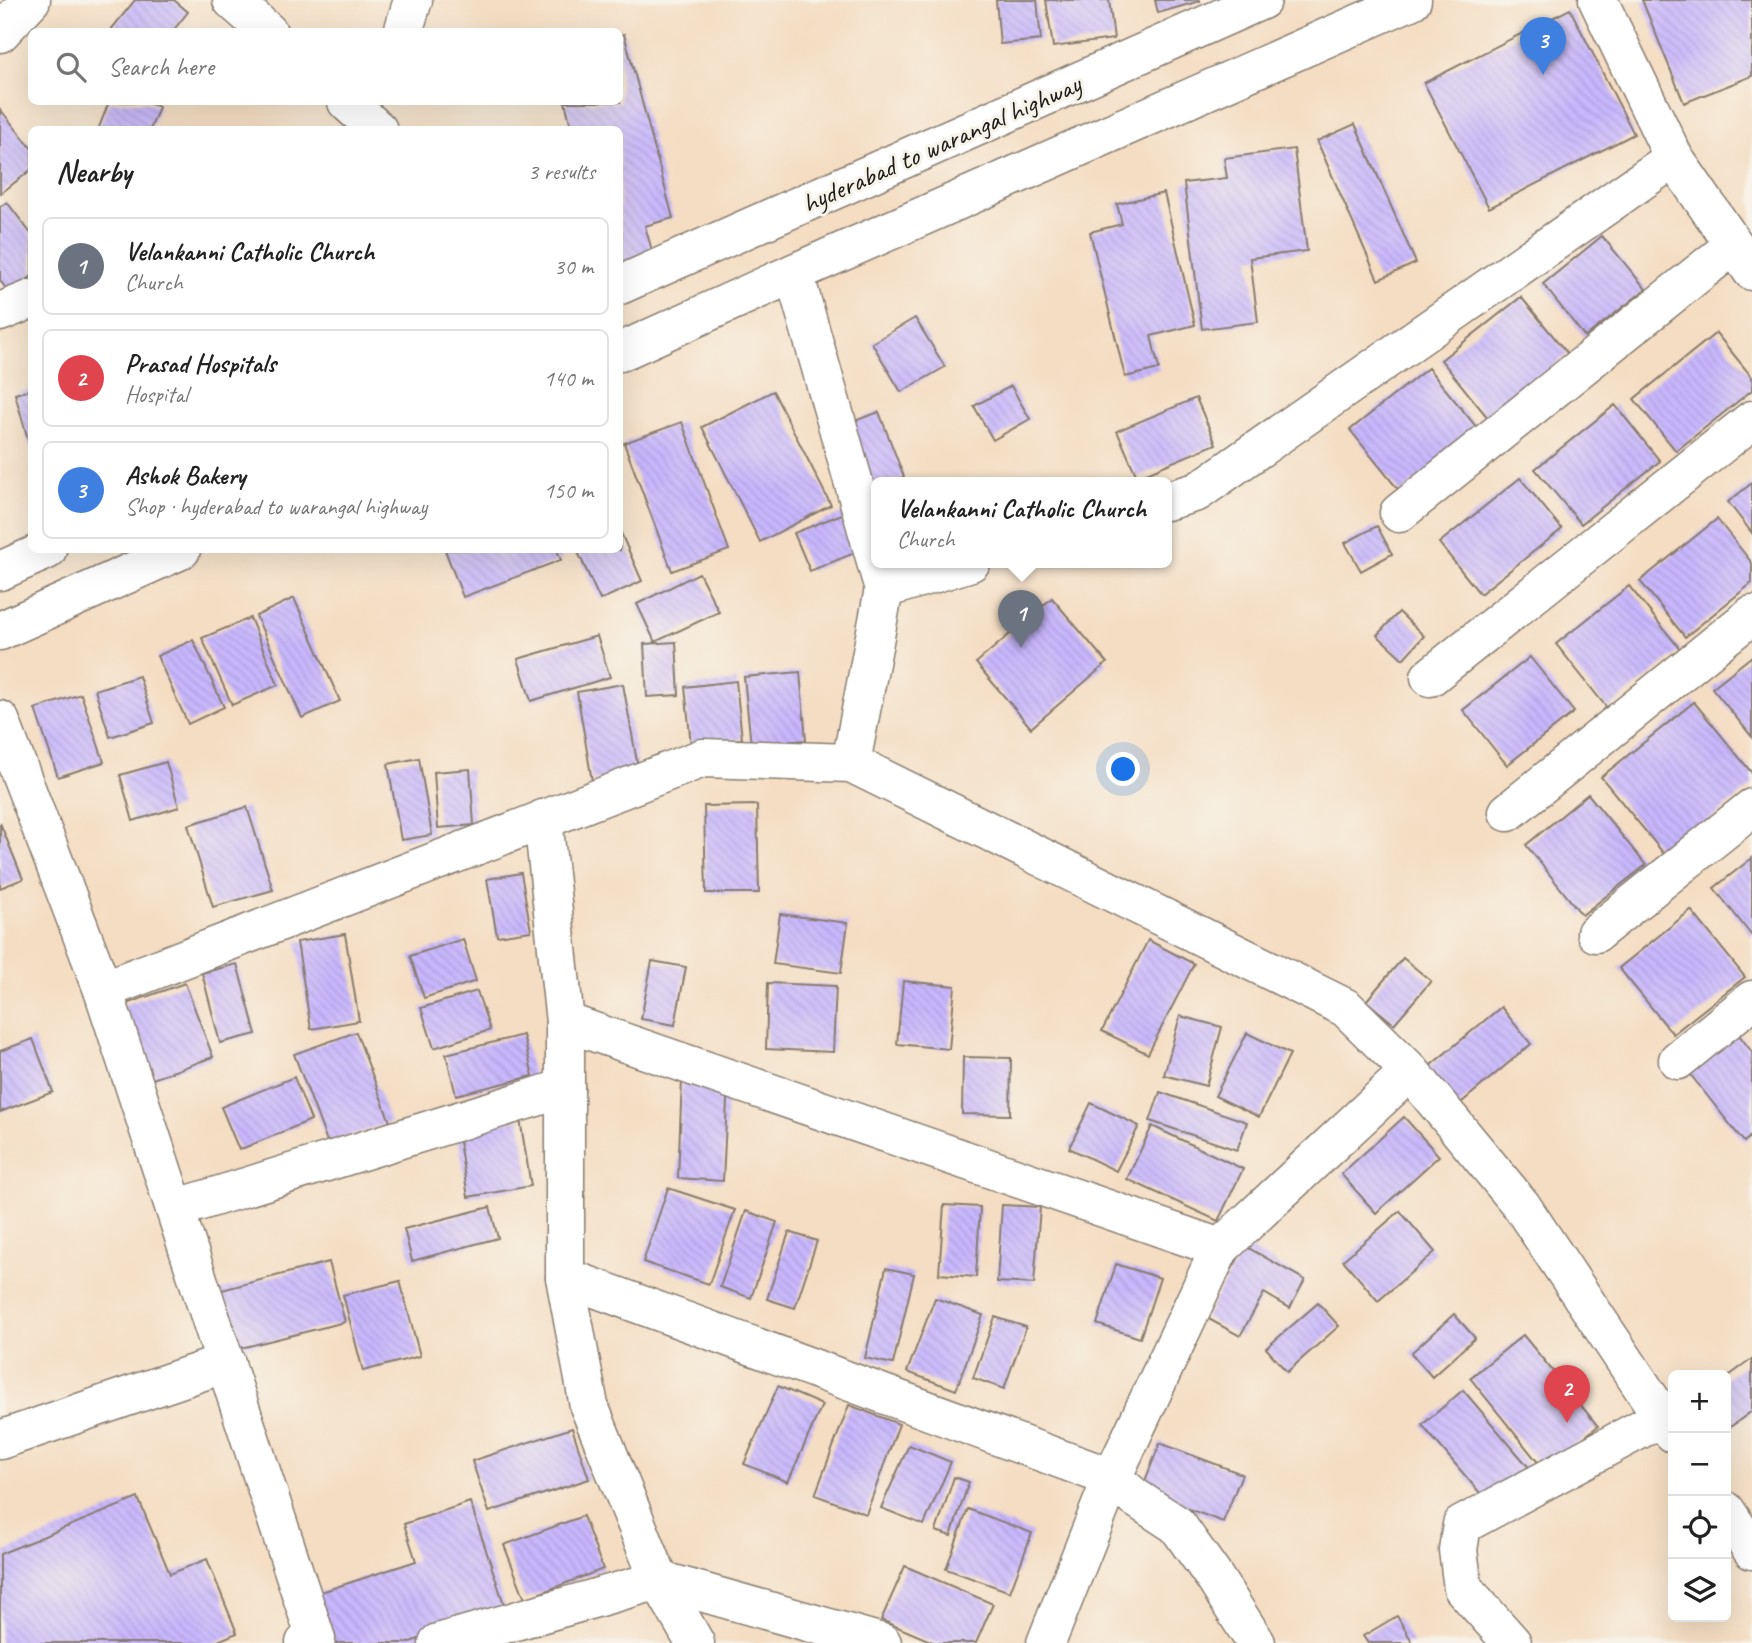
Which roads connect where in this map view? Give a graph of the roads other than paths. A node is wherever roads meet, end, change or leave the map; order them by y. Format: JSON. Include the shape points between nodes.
{"nodes":[{"id":1,"x":32,"y":0,"type":"edge"},
{"id":2,"x":232,"y":0,"type":"edge"},
{"id":3,"x":413,"y":0,"type":"edge"},
{"id":4,"x":1262,"y":0,"type":"edge"},
{"id":5,"x":1412,"y":0,"type":"edge"},
{"id":6,"x":1598,"y":0,"type":"edge"},
{"id":7,"x":264,"y":28,"type":"edge"},
{"id":8,"x":404,"y":28,"type":"edge"},
{"id":9,"x":0,"y":33,"type":"edge"},
{"id":10,"x":1674,"y":158,"type":"junction"},
{"id":11,"x":1743,"y":258,"type":"edge"},
{"id":12,"x":794,"y":273,"type":"junction"},
{"id":13,"x":623,"y":284,"type":"edge"},
{"id":14,"x":28,"y":301,"type":"edge"},
{"id":15,"x":0,"y":312,"type":"edge"},
{"id":16,"x":623,"y":351,"type":"edge"},
{"id":17,"x":1752,"y":419,"type":"edge"},
{"id":18,"x":1172,"y":499,"type":"edge"},
{"id":19,"x":1398,"y":513,"type":"dead end"},
{"id":20,"x":871,"y":543,"type":"edge"},
{"id":21,"x":41,"y":553,"type":"edge"},
{"id":22,"x":174,"y":553,"type":"edge"},
{"id":23,"x":910,"y":568,"type":"edge"},
{"id":24,"x":879,"y":571,"type":"edge"},
{"id":25,"x":0,"y":572,"type":"edge"},
{"id":26,"x":1752,"y":615,"type":"edge"},
{"id":27,"x":0,"y":631,"type":"edge"},
{"id":28,"x":1430,"y":677,"type":"dead end"},
{"id":29,"x":0,"y":720,"type":"edge"},
{"id":30,"x":851,"y":763,"type":"junction"},
{"id":31,"x":1752,"y":808,"type":"edge"},
{"id":32,"x":1508,"y":812,"type":"dead end"},
{"id":33,"x":543,"y":819,"type":"junction"},
{"id":34,"x":1596,"y":933,"type":"dead end"},
{"id":35,"x":103,"y":990,"type":"junction"},
{"id":36,"x":1752,"y":1000,"type":"edge"},
{"id":37,"x":565,"y":1022,"type":"junction"},
{"id":38,"x":1678,"y":1060,"type":"dead end"},
{"id":39,"x":1410,"y":1071,"type":"junction"},
{"id":40,"x":565,"y":1088,"type":"junction"},
{"id":41,"x":175,"y":1209,"type":"junction"},
{"id":42,"x":1220,"y":1248,"type":"junction"},
{"id":43,"x":565,"y":1277,"type":"junction"},
{"id":44,"x":226,"y":1363,"type":"junction"},
{"id":45,"x":1668,"y":1425,"type":"edge"},
{"id":46,"x":0,"y":1440,"type":"edge"},
{"id":47,"x":1112,"y":1478,"type":"junction"},
{"id":48,"x":1731,"y":1518,"type":"edge"},
{"id":49,"x":1752,"y":1550,"type":"edge"},
{"id":50,"x":659,"y":1580,"type":"junction"},
{"id":51,"x":313,"y":1642,"type":"edge"},
{"id":52,"x":438,"y":1643,"type":"edge"},
{"id":53,"x":695,"y":1643,"type":"edge"},
{"id":54,"x":882,"y":1643,"type":"edge"},
{"id":55,"x":1046,"y":1643,"type":"edge"},
{"id":56,"x":1256,"y":1643,"type":"edge"},
{"id":57,"x":1512,"y":1643,"type":"edge"}],
"edges":[{"from":1,"to":9,"type":"street"},
{"from":2,"to":7,"type":"street"},
{"from":3,"to":8,"type":"street"},
{"from":4,"to":13,"type":"street","name":"hyderabad to warangal highway"},
{"from":5,"to":12,"type":"street"},
{"from":6,"to":10,"type":"street"},
{"from":10,"to":11,"type":"street"},
{"from":10,"to":18,"type":"street","via":[[1196,492]]},
{"from":11,"to":19,"type":"street"},
{"from":12,"to":16,"type":"street"},
{"from":12,"to":20,"type":"street"},
{"from":14,"to":15,"type":"street"},
{"from":17,"to":28,"type":"street"},
{"from":21,"to":25,"type":"street"},
{"from":22,"to":27,"type":"street"},
{"from":23,"to":24,"type":"street"},
{"from":24,"to":30,"type":"street"},
{"from":26,"to":32,"type":"street"},
{"from":29,"to":35,"type":"street"},
{"from":30,"to":33,"type":"street","via":[[704,758]]},
{"from":30,"to":39,"type":"street","via":[[1346,1008]]},
{"from":31,"to":34,"type":"street"},
{"from":33,"to":35,"type":"street"},
{"from":33,"to":37,"type":"street"},
{"from":35,"to":41,"type":"street"},
{"from":36,"to":38,"type":"street"},
{"from":37,"to":40,"type":"street"},
{"from":37,"to":42,"type":"street"},
{"from":39,"to":42,"type":"street"},
{"from":39,"to":45,"type":"street","via":[[1521,1205]]},
{"from":40,"to":41,"type":"street"},
{"from":40,"to":43,"type":"street"},
{"from":41,"to":44,"type":"street"},
{"from":42,"to":47,"type":"street"},
{"from":43,"to":47,"type":"street"},
{"from":43,"to":50,"type":"street","via":[[589,1406]]},
{"from":44,"to":46,"type":"street"},
{"from":44,"to":51,"type":"street"},
{"from":45,"to":57,"type":"street","via":[[1462,1525],[1458,1550],[1464,1588]]},
{"from":47,"to":55,"type":"street"},
{"from":47,"to":56,"type":"street","via":[[1177,1525]]},
{"from":48,"to":49,"type":"street"},
{"from":50,"to":52,"type":"street"},
{"from":50,"to":53,"type":"street"},
{"from":50,"to":54,"type":"street"}]}
